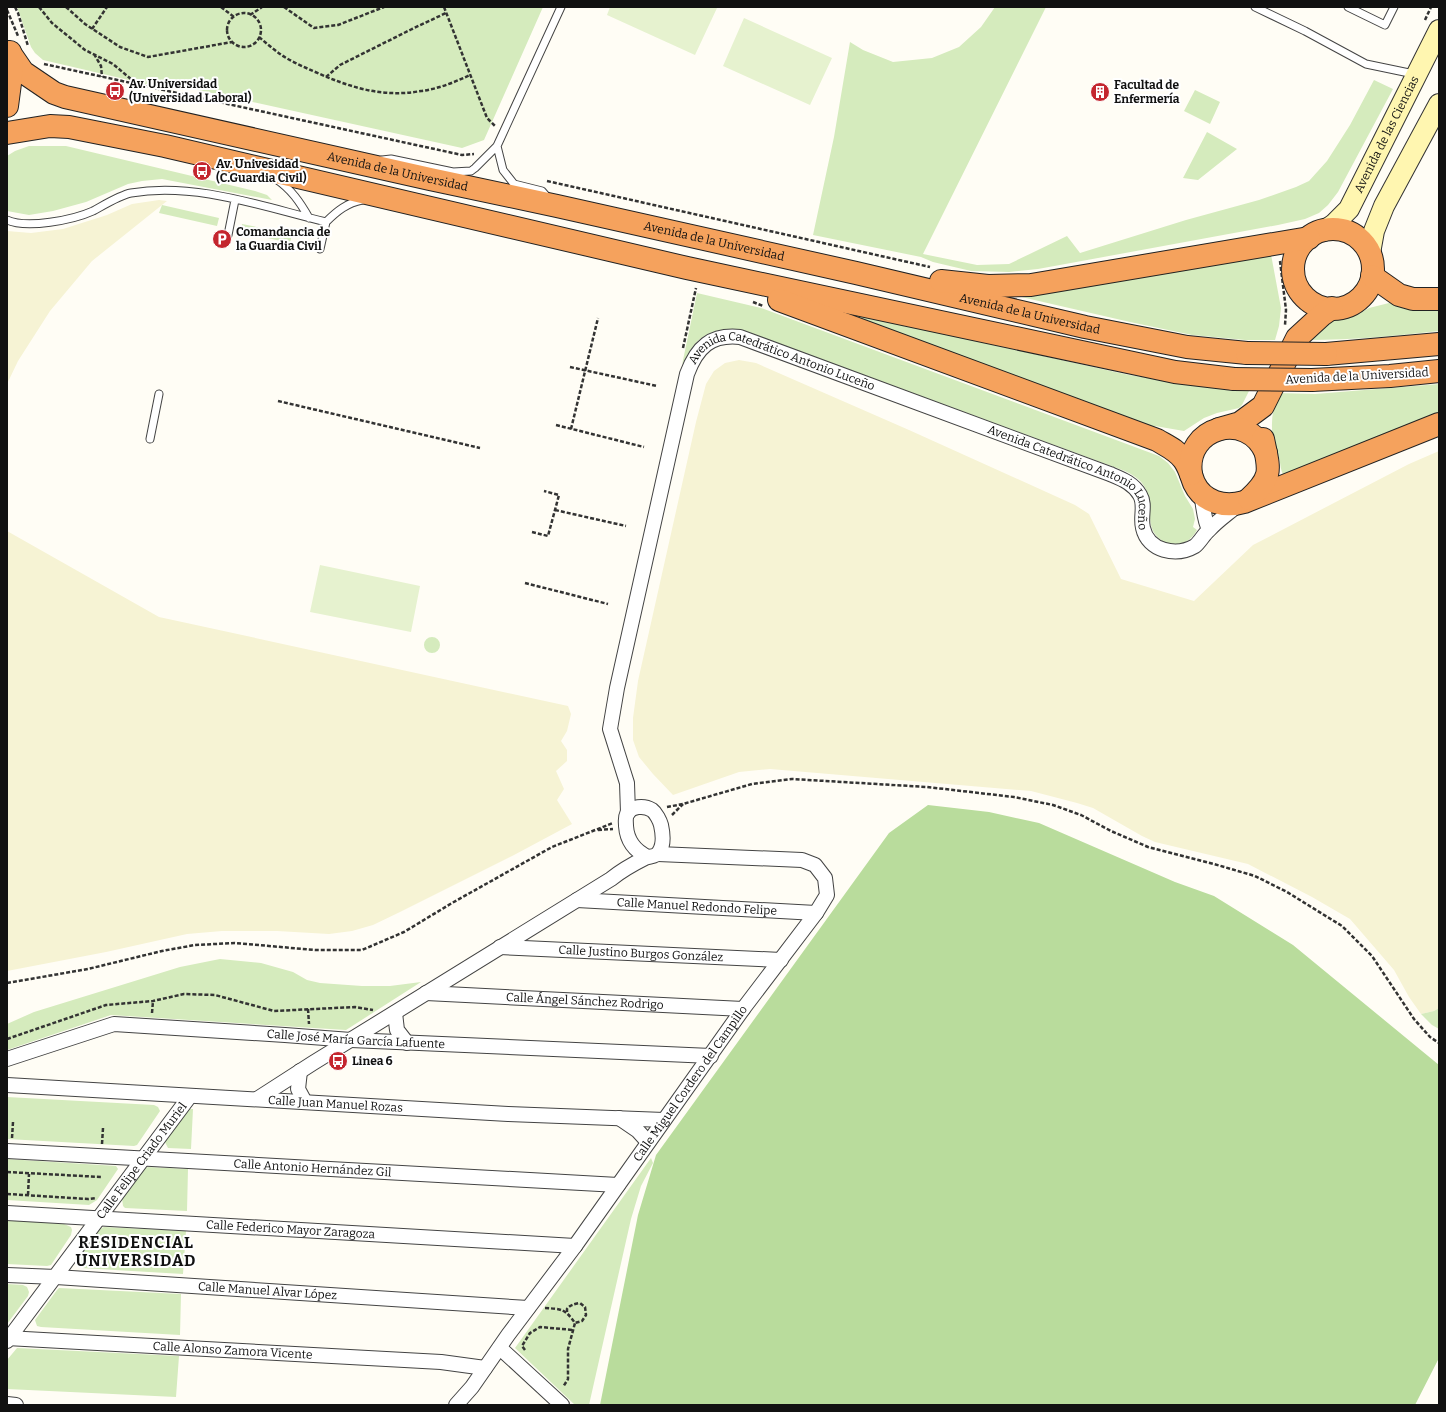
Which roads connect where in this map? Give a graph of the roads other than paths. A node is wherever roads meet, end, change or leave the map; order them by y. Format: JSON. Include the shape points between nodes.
{"nodes":[{"id":1,"x":561,"y":7,"type":"edge"},
{"id":2,"x":1256,"y":7,"type":"edge"},
{"id":3,"x":1348,"y":7,"type":"edge"},
{"id":4,"x":1394,"y":7,"type":"edge"},
{"id":5,"x":1439,"y":30,"type":"edge"},
{"id":6,"x":16,"y":47,"type":"edge"},
{"id":7,"x":1416,"y":75,"type":"junction"},
{"id":8,"x":1439,"y":104,"type":"edge"},
{"id":9,"x":7,"y":106,"type":"edge"},
{"id":10,"x":7,"y":133,"type":"edge"},
{"id":11,"x":497,"y":146,"type":"junction"},
{"id":12,"x":358,"y":162,"type":"junction"},
{"id":13,"x":253,"y":167,"type":"junction"},
{"id":14,"x":388,"y":199,"type":"junction"},
{"id":15,"x":235,"y":200,"type":"junction"},
{"id":16,"x":557,"y":206,"type":"junction"},
{"id":17,"x":309,"y":218,"type":"junction"},
{"id":18,"x":7,"y":220,"type":"edge"},
{"id":19,"x":326,"y":222,"type":"junction"},
{"id":20,"x":1316,"y":234,"type":"junction"},
{"id":21,"x":228,"y":235,"type":"dead end"},
{"id":22,"x":320,"y":249,"type":"dead end"},
{"id":23,"x":1370,"y":253,"type":"junction"},
{"id":24,"x":856,"y":274,"type":"junction"},
{"id":25,"x":1372,"y":276,"type":"junction"},
{"id":26,"x":688,"y":278,"type":"junction"},
{"id":27,"x":1301,"y":292,"type":"junction"},
{"id":28,"x":1439,"y":298,"type":"edge"},
{"id":29,"x":1332,"y":308,"type":"junction"},
{"id":30,"x":1298,"y":338,"type":"junction"},
{"id":31,"x":1439,"y":344,"type":"edge"},
{"id":32,"x":1439,"y":371,"type":"edge"},
{"id":33,"x":159,"y":394,"type":"dead end"},
{"id":34,"x":1263,"y":406,"type":"junction"},
{"id":35,"x":1439,"y":424,"type":"edge"},
{"id":36,"x":1219,"y":429,"type":"junction"},
{"id":37,"x":150,"y":440,"type":"dead end"},
{"id":38,"x":1266,"y":453,"type":"junction"},
{"id":39,"x":1196,"y":483,"type":"junction"},
{"id":40,"x":1244,"y":502,"type":"junction"},
{"id":41,"x":1209,"y":529,"type":"junction"},
{"id":42,"x":627,"y":783,"type":"junction"},
{"id":43,"x":647,"y":809,"type":"junction"},
{"id":44,"x":627,"y":820,"type":"junction"},
{"id":45,"x":663,"y":839,"type":"junction"},
{"id":46,"x":634,"y":848,"type":"junction"},
{"id":47,"x":653,"y":855,"type":"junction"},
{"id":48,"x":684,"y":855,"type":"junction"},
{"id":49,"x":623,"y":869,"type":"junction"},
{"id":50,"x":577,"y":900,"type":"junction"},
{"id":51,"x":816,"y":912,"type":"junction"},
{"id":52,"x":500,"y":947,"type":"junction"},
{"id":53,"x":781,"y":960,"type":"junction"},
{"id":54,"x":426,"y":993,"type":"junction"},
{"id":55,"x":743,"y":1009,"type":"junction"},
{"id":56,"x":395,"y":1013,"type":"junction"},
{"id":57,"x":351,"y":1040,"type":"junction"},
{"id":58,"x":407,"y":1043,"type":"junction"},
{"id":59,"x":711,"y":1056,"type":"junction"},
{"id":60,"x":7,"y":1059,"type":"edge"},
{"id":61,"x":300,"y":1071,"type":"junction"},
{"id":62,"x":7,"y":1085,"type":"edge"},
{"id":63,"x":190,"y":1096,"type":"junction"},
{"id":64,"x":257,"y":1099,"type":"junction"},
{"id":65,"x":304,"y":1102,"type":"junction"},
{"id":66,"x":619,"y":1118,"type":"junction"},
{"id":67,"x":664,"y":1120,"type":"junction"},
{"id":68,"x":648,"y":1142,"type":"junction"},
{"id":69,"x":7,"y":1151,"type":"edge"},
{"id":70,"x":143,"y":1158,"type":"junction"},
{"id":71,"x":618,"y":1185,"type":"junction"},
{"id":72,"x":7,"y":1213,"type":"edge"},
{"id":73,"x":97,"y":1219,"type":"junction"},
{"id":74,"x":546,"y":1244,"type":"junction"},
{"id":75,"x":575,"y":1246,"type":"junction"},
{"id":76,"x":560,"y":1264,"type":"junction"},
{"id":77,"x":7,"y":1275,"type":"edge"},
{"id":78,"x":56,"y":1277,"type":"junction"},
{"id":79,"x":528,"y":1308,"type":"junction"},
{"id":80,"x":8,"y":1339,"type":"edge"},
{"id":81,"x":500,"y":1348,"type":"junction"},
{"id":82,"x":459,"y":1364,"type":"junction"},
{"id":83,"x":485,"y":1368,"type":"junction"},
{"id":84,"x":466,"y":1398,"type":"edge"},
{"id":85,"x":559,"y":1402,"type":"edge"},
{"id":86,"x":7,"y":1404,"type":"edge"},
{"id":87,"x":16,"y":1405,"type":"edge"}],
"edges":[{"from":1,"to":11,"type":"lane"},
{"from":2,"to":7,"type":"lane","via":[[1366,64]]},
{"from":3,"to":4,"type":"lane","via":[[1385,25]]},
{"from":5,"to":7,"type":"main road","name":"Avenida de las Ciencias"},
{"from":6,"to":9,"type":"highway"},
{"from":6,"to":12,"type":"highway","name":"Avenida de la Universidad","via":[[26,74],[54,93],[65,97]]},
{"from":7,"to":20,"type":"main road","name":"Avenida de las Ciencias","via":[[1349,209],[1334,224]]},
{"from":8,"to":23,"type":"main road","via":[[1384,206],[1374,231]]},
{"from":10,"to":13,"type":"highway","name":"Avenida de la Universidad","via":[[50,126],[69,127]]},
{"from":11,"to":12,"type":"lane","via":[[471,171],[453,172],[391,159]]},
{"from":11,"to":16,"type":"lane","via":[[503,170],[514,184],[542,191]]},
{"from":12,"to":16,"type":"highway","name":"Avenida de la Universidad"},
{"from":13,"to":14,"type":"highway","name":"Avenida de la Universidad"},
{"from":13,"to":17,"type":"lane","via":[[277,180],[294,194]]},
{"from":14,"to":19,"type":"lane","via":[[371,198],[351,202],[336,211]]},
{"from":14,"to":26,"type":"highway","name":"Avenida de la Universidad"},
{"from":15,"to":17,"type":"lane"},
{"from":15,"to":18,"type":"lane","via":[[157,189],[129,193],[91,212],[48,224]]},
{"from":15,"to":21,"type":"lane"},
{"from":16,"to":24,"type":"highway","name":"Avenida de la Universidad"},
{"from":17,"to":19,"type":"lane"},
{"from":19,"to":22,"type":"lane"},
{"from":20,"to":23,"type":"highway","via":[[1336,229],[1351,234],[1364,243]]},
{"from":20,"to":24,"type":"highway","via":[[1031,285],[988,286]]},
{"from":20,"to":27,"type":"highway","via":[[1300,248],[1294,265],[1294,277]]},
{"from":23,"to":25,"type":"highway"},
{"from":24,"to":31,"type":"highway","name":"Avenida de la Universidad","bridge":true,"via":[[1085,327],[1187,347],[1247,353],[1326,354]]},
{"from":25,"to":28,"type":"highway","via":[[1399,295],[1413,299]]},
{"from":25,"to":29,"type":"highway","via":[[1368,287],[1358,300],[1348,306]]},
{"from":26,"to":32,"type":"highway","name":"Avenida de la Universidad","bridge":true,"via":[[1175,372],[1234,379],[1312,380]]},
{"from":26,"to":39,"type":"highway","via":[[825,316],[1157,440],[1174,449]]},
{"from":27,"to":29,"type":"highway","via":[[1315,304]]},
{"from":27,"to":30,"type":"highway"},
{"from":29,"to":30,"type":"highway"},
{"from":30,"to":34,"type":"highway"},
{"from":33,"to":37,"type":"lane"},
{"from":34,"to":36,"type":"highway","via":[[1240,423]]},
{"from":34,"to":38,"type":"highway","via":[[1262,435]]},
{"from":35,"to":40,"type":"highway"},
{"from":36,"to":38,"type":"highway","via":[[1231,428],[1247,432],[1260,442]]},
{"from":36,"to":39,"type":"highway","via":[[1204,436],[1196,446],[1190,462]]},
{"from":38,"to":40,"type":"highway","via":[[1268,469],[1265,481],[1261,488]]},
{"from":39,"to":40,"type":"highway","via":[[1208,499],[1216,503],[1225,505]]},
{"from":39,"to":41,"type":"street"},
{"from":40,"to":41,"type":"street","name":"Avenida Catedrático Antonio Luceño"},
{"from":41,"to":42,"type":"street","name":"Avenida Catedrático Antonio Luceño","via":[[1196,545],[1179,552],[1164,551],[1153,544],[1145,533],[1142,526],[1142,499],[1130,482],[740,337],[719,337],[710,341],[696,354],[687,374],[617,688],[610,729]]},
{"from":42,"to":43,"type":"street","name":"Avenida Catedrático Antonio Luceño"},
{"from":42,"to":44,"type":"street","name":"Avenida Catedrático Antonio Luceño"},
{"from":43,"to":44,"type":"street","via":[[634,808]]},
{"from":43,"to":45,"type":"street","via":[[652,810],[660,821]]},
{"from":44,"to":46,"type":"street","via":[[627,836]]},
{"from":45,"to":47,"type":"street","via":[[662,847]]},
{"from":45,"to":48,"type":"street"},
{"from":46,"to":47,"type":"street","via":[[639,853]]},
{"from":46,"to":49,"type":"street"},
{"from":47,"to":48,"type":"street","name":"Calle Miguel Cordero del Campillo"},
{"from":47,"to":49,"type":"street"},
{"from":48,"to":51,"type":"street","name":"Calle Miguel Cordero del Campillo","via":[[802,860],[815,865],[825,878],[827,895]]},
{"from":49,"to":50,"type":"street"},
{"from":50,"to":51,"type":"street","name":"Calle Manuel Redondo Felipe"},
{"from":50,"to":52,"type":"street"},
{"from":51,"to":53,"type":"street","name":"Calle Miguel Cordero del Campillo"},
{"from":52,"to":53,"type":"street","name":"Calle Justino Burgos González"},
{"from":52,"to":54,"type":"street"},
{"from":53,"to":55,"type":"street","name":"Calle Miguel Cordero del Campillo"},
{"from":54,"to":55,"type":"street","name":"Calle Ángel Sánchez Rodrigo"},
{"from":54,"to":56,"type":"street"},
{"from":55,"to":59,"type":"street","name":"Calle Miguel Cordero del Campillo"},
{"from":56,"to":57,"type":"street"},
{"from":56,"to":58,"type":"street","via":[[397,1030]]},
{"from":57,"to":58,"type":"street","name":"Calle José María García Lafuente"},
{"from":57,"to":60,"type":"street","name":"Calle José María García Lafuente","via":[[114,1024]]},
{"from":57,"to":61,"type":"street"},
{"from":58,"to":59,"type":"street","name":"Calle José María García Lafuente"},
{"from":59,"to":67,"type":"street","name":"Calle Miguel Cordero del Campillo"},
{"from":61,"to":64,"type":"street"},
{"from":61,"to":65,"type":"street","via":[[298,1089]]},
{"from":62,"to":63,"type":"street","name":"Calle Juan Manuel Rozas"},
{"from":63,"to":64,"type":"street","name":"Calle Juan Manuel Rozas"},
{"from":63,"to":70,"type":"street","name":"Calle Felipe Criado Muriel"},
{"from":64,"to":65,"type":"street","name":"Calle Juan Manuel Rozas"},
{"from":65,"to":66,"type":"street","name":"Calle Juan Manuel Rozas"},
{"from":66,"to":67,"type":"street","name":"Calle Juan Manuel Rozas"},
{"from":66,"to":68,"type":"street","via":[[638,1131]]},
{"from":67,"to":68,"type":"street","name":"Calle Miguel Cordero del Campillo"},
{"from":68,"to":71,"type":"street","name":"Calle Miguel Cordero del Campillo"},
{"from":69,"to":70,"type":"street","name":"Calle Antonio Hernández Gil"},
{"from":70,"to":71,"type":"street","name":"Calle Antonio Hernández Gil"},
{"from":70,"to":73,"type":"street","name":"Calle Felipe Criado Muriel"},
{"from":71,"to":75,"type":"street","name":"Calle Miguel Cordero del Campillo"},
{"from":72,"to":73,"type":"street","name":"Calle Federico Mayor Zaragoza"},
{"from":73,"to":74,"type":"street","name":"Calle Federico Mayor Zaragoza"},
{"from":73,"to":78,"type":"street","name":"Calle Felipe Criado Muriel"},
{"from":74,"to":75,"type":"street","name":"Calle Federico Mayor Zaragoza"},
{"from":74,"to":76,"type":"street"},
{"from":75,"to":76,"type":"street","name":"Calle Miguel Cordero del Campillo"},
{"from":76,"to":79,"type":"street","name":"Calle Miguel Cordero del Campillo"},
{"from":77,"to":78,"type":"street","name":"Calle Manuel Alvar López"},
{"from":78,"to":79,"type":"street","name":"Calle Manuel Alvar López"},
{"from":78,"to":80,"type":"street","name":"Calle Felipe Criado Muriel"},
{"from":79,"to":81,"type":"street","name":"Calle Miguel Cordero del Campillo"},
{"from":80,"to":82,"type":"street","name":"Calle Alonso Zamora Vicente"},
{"from":81,"to":83,"type":"street","name":"Calle Miguel Cordero del Campillo"},
{"from":81,"to":85,"type":"street"},
{"from":82,"to":83,"type":"street","name":"Calle Alonso Zamora Vicente"},
{"from":82,"to":84,"type":"street"},
{"from":83,"to":84,"type":"street","name":"Calle Miguel Cordero del Campillo"},
{"from":86,"to":87,"type":"street"}]}
